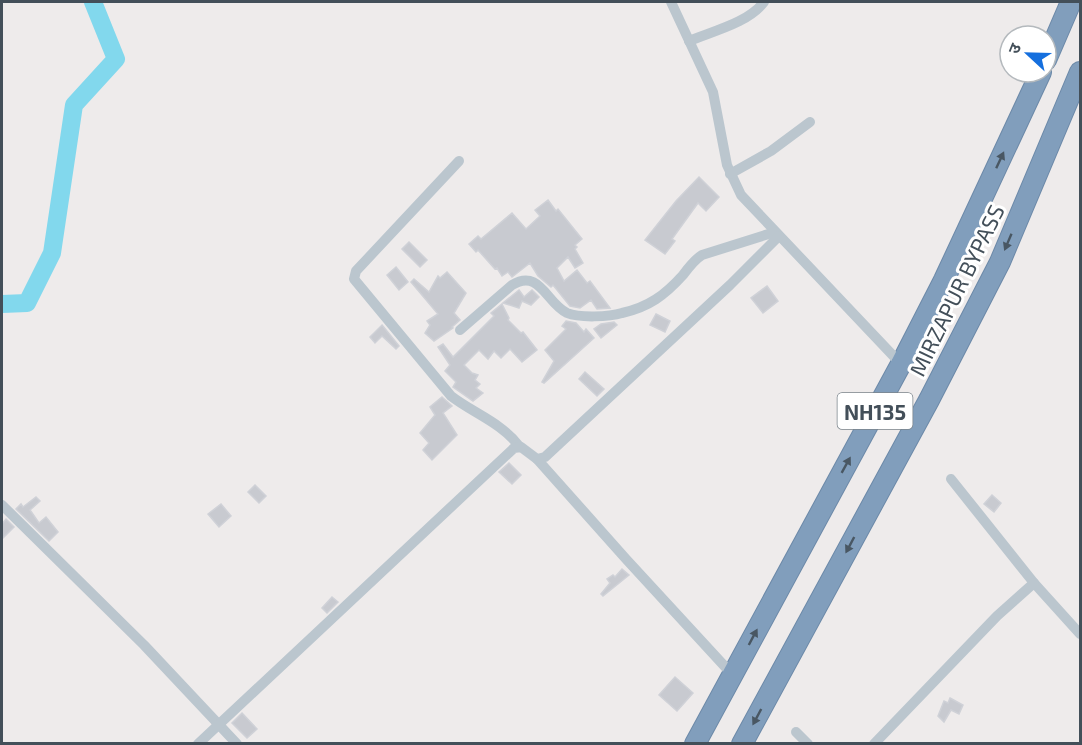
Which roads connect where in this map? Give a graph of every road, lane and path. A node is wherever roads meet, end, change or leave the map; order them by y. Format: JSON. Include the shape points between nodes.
{"nodes":[{"id":1,"x":671,"y":2,"type":"edge"},
{"id":2,"x":764,"y":2,"type":"edge"},
{"id":3,"x":1071,"y":2,"type":"edge"},
{"id":4,"x":1058,"y":32,"type":"edge"},
{"id":5,"x":689,"y":41,"type":"junction"},
{"id":6,"x":1080,"y":72,"type":"edge"},
{"id":7,"x":1035,"y":84,"type":"edge"},
{"id":8,"x":810,"y":122,"type":"dead end"},
{"id":9,"x":459,"y":161,"type":"dead end"},
{"id":10,"x":730,"y":174,"type":"junction"},
{"id":11,"x":777,"y":234,"type":"junction"},
{"id":12,"x":460,"y":330,"type":"dead end"},
{"id":13,"x":902,"y":364,"type":"junction"},
{"id":14,"x":519,"y":446,"type":"junction"},
{"id":15,"x":537,"y":459,"type":"junction"},
{"id":16,"x":951,"y":479,"type":"dead end"},
{"id":17,"x":2,"y":505,"type":"edge"},
{"id":18,"x":1034,"y":584,"type":"junction"},
{"id":19,"x":1078,"y":625,"type":"edge"},
{"id":20,"x":729,"y":671,"type":"dead end"},
{"id":21,"x":218,"y":725,"type":"junction"},
{"id":22,"x":796,"y":732,"type":"dead end"},
{"id":23,"x":198,"y":744,"type":"edge"},
{"id":24,"x":237,"y":744,"type":"edge"},
{"id":25,"x":695,"y":744,"type":"edge"},
{"id":26,"x":742,"y":744,"type":"edge"},
{"id":27,"x":808,"y":744,"type":"edge"},
{"id":28,"x":874,"y":744,"type":"edge"}],
"edges":[{"from":1,"to":5,"type":"street"},
{"from":2,"to":5,"type":"street","via":[[746,17]]},
{"from":3,"to":4,"type":"highway"},
{"from":5,"to":10,"type":"street","via":[[712,92]]},
{"from":6,"to":26,"type":"highway","name":"MIRZAPUR BYPASS","number":"NH135","one_way":true,"via":[[1000,262]]},
{"from":13,"to":7,"type":"highway","number":"NH135","one_way":true},
{"from":8,"to":10,"type":"street","via":[[771,151]]},
{"from":9,"to":14,"type":"street","via":[[356,271],[354,279],[451,396]]},
{"from":10,"to":11,"type":"street","via":[[741,195]]},
{"from":11,"to":12,"type":"street","via":[[702,255],[664,295],[632,310],[608,316],[570,314],[534,281],[520,280]]},
{"from":11,"to":13,"type":"street"},
{"from":11,"to":15,"type":"street","via":[[730,285],[545,457]]},
{"from":25,"to":13,"type":"highway","number":"NH135","one_way":true},
{"from":14,"to":15,"type":"street"},
{"from":14,"to":21,"type":"street"},
{"from":15,"to":20,"type":"street"},
{"from":16,"to":18,"type":"street"},
{"from":17,"to":21,"type":"street","via":[[144,645]]},
{"from":18,"to":19,"type":"street"},
{"from":18,"to":28,"type":"street","via":[[997,616]]},
{"from":21,"to":23,"type":"street"},
{"from":21,"to":24,"type":"street"},
{"from":22,"to":27,"type":"street"}]}
